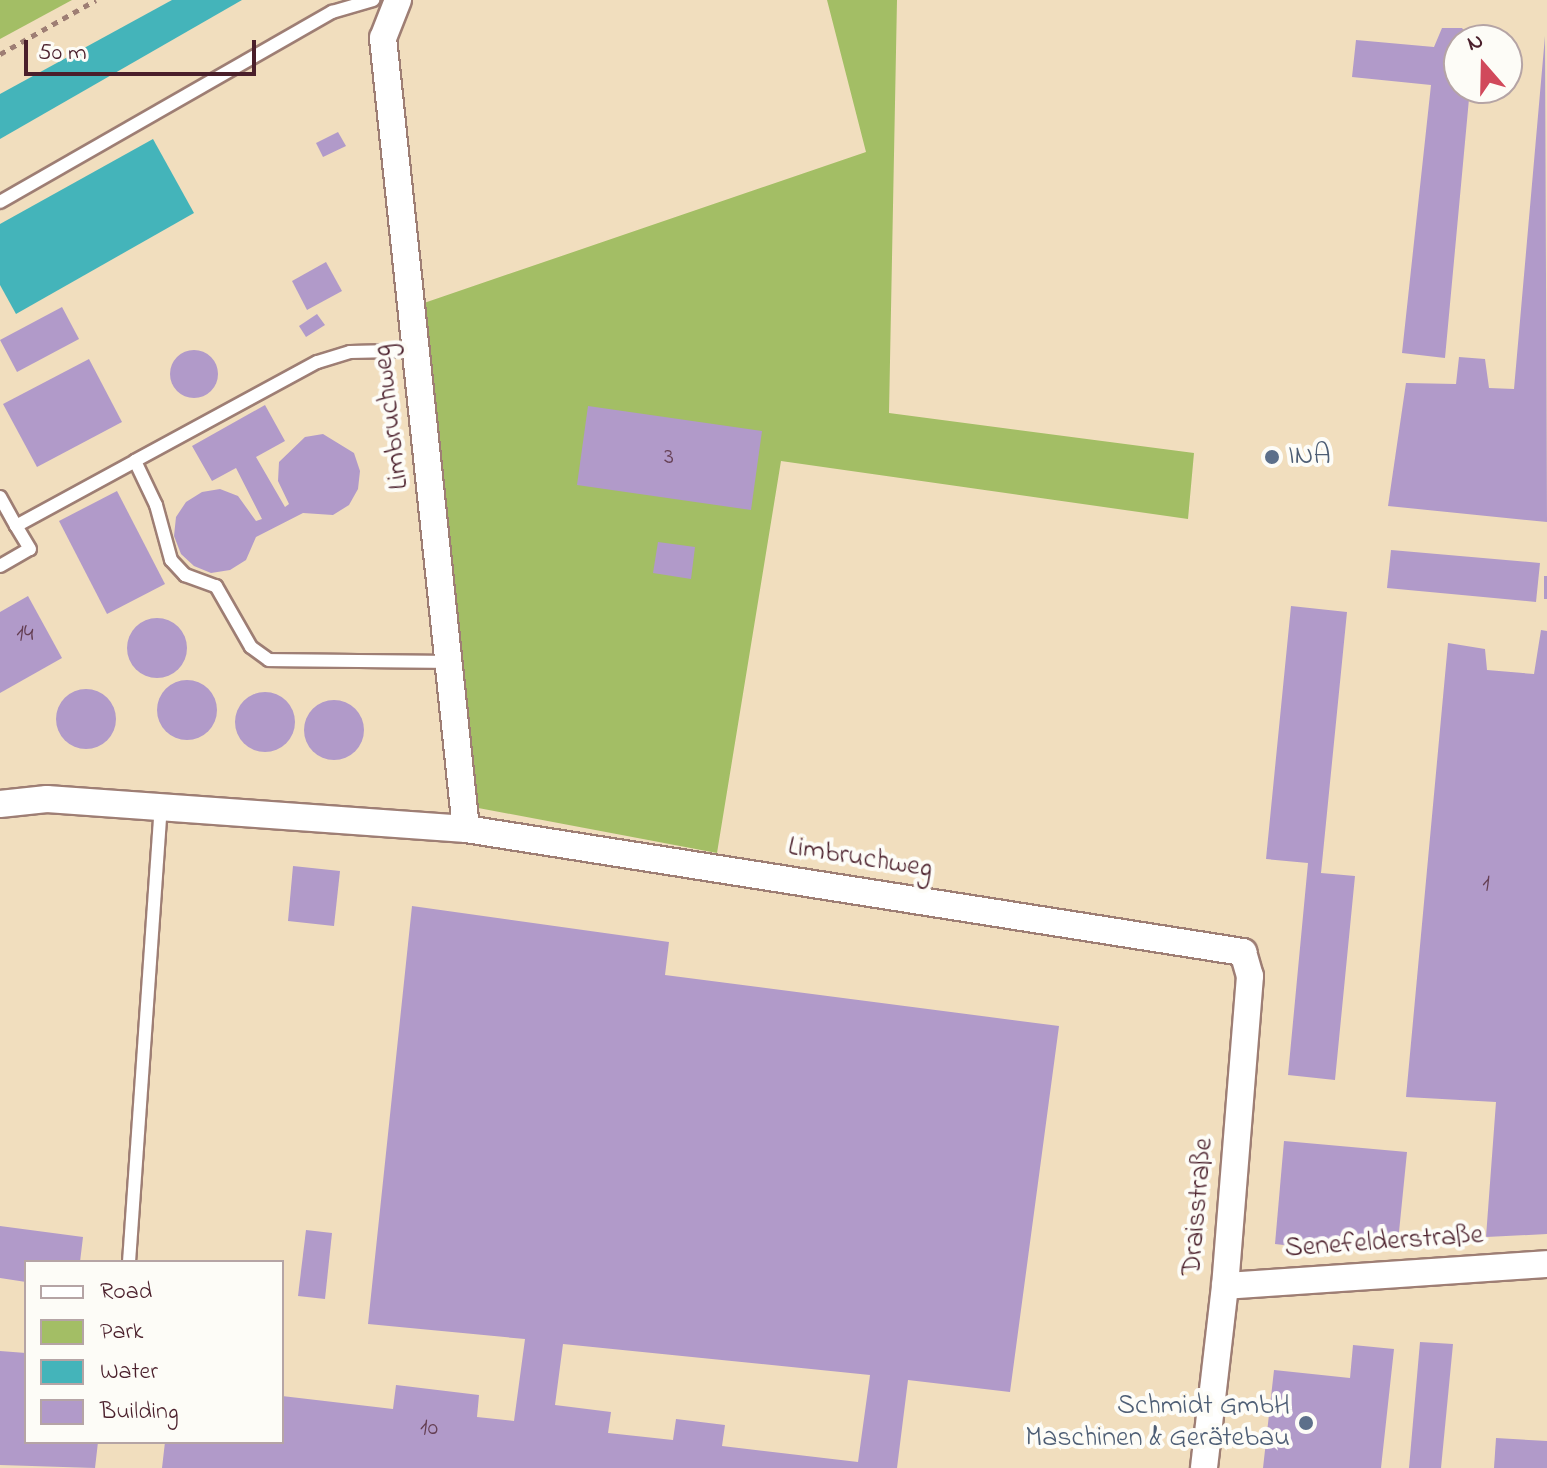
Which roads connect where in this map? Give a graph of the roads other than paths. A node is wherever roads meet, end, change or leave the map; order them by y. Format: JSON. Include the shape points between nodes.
{"nodes":[{"id":1,"x":373,"y":0,"type":"edge"},
{"id":2,"x":398,"y":0,"type":"edge"},
{"id":3,"x":0,"y":202,"type":"edge"},
{"id":4,"x":393,"y":351,"type":"dead end"},
{"id":5,"x":135,"y":461,"type":"junction"},
{"id":6,"x":0,"y":497,"type":"edge"},
{"id":7,"x":16,"y":526,"type":"junction"},
{"id":8,"x":0,"y":566,"type":"edge"},
{"id":9,"x":448,"y":662,"type":"junction"},
{"id":10,"x":0,"y":804,"type":"edge"},
{"id":11,"x":161,"y":806,"type":"junction"},
{"id":12,"x":466,"y":829,"type":"junction"},
{"id":13,"x":1243,"y":952,"type":"joint"},
{"id":14,"x":129,"y":1260,"type":"edge"},
{"id":15,"x":1547,"y":1264,"type":"edge"},
{"id":16,"x":1225,"y":1286,"type":"junction"},
{"id":17,"x":1204,"y":1468,"type":"edge"}],
"edges":[{"from":1,"to":3,"type":"lane","via":[[332,12]]},
{"from":2,"to":9,"type":"street","name":"Limbruchweg","via":[[383,38]]},
{"from":4,"to":5,"type":"lane","via":[[350,352],[317,362]]},
{"from":5,"to":7,"type":"lane"},
{"from":5,"to":9,"type":"lane","via":[[156,505],[171,560],[185,575],[216,586],[251,647],[269,660]]},
{"from":6,"to":7,"type":"lane"},
{"from":7,"to":8,"type":"lane","via":[[30,549]]},
{"from":9,"to":12,"type":"street","name":"Limbruchweg"},
{"from":10,"to":11,"type":"street","name":"Limbruchweg","via":[[47,799]]},
{"from":11,"to":12,"type":"street","name":"Limbruchweg"},
{"from":11,"to":14,"type":"lane"},
{"from":12,"to":13,"type":"street","name":"Limbruchweg"},
{"from":13,"to":16,"type":"street","name":"Draisstraße","via":[[1250,976]]},
{"from":15,"to":16,"type":"street","name":"Senefelderstraße"},
{"from":16,"to":17,"type":"street","name":"Draisstraße"}]}
